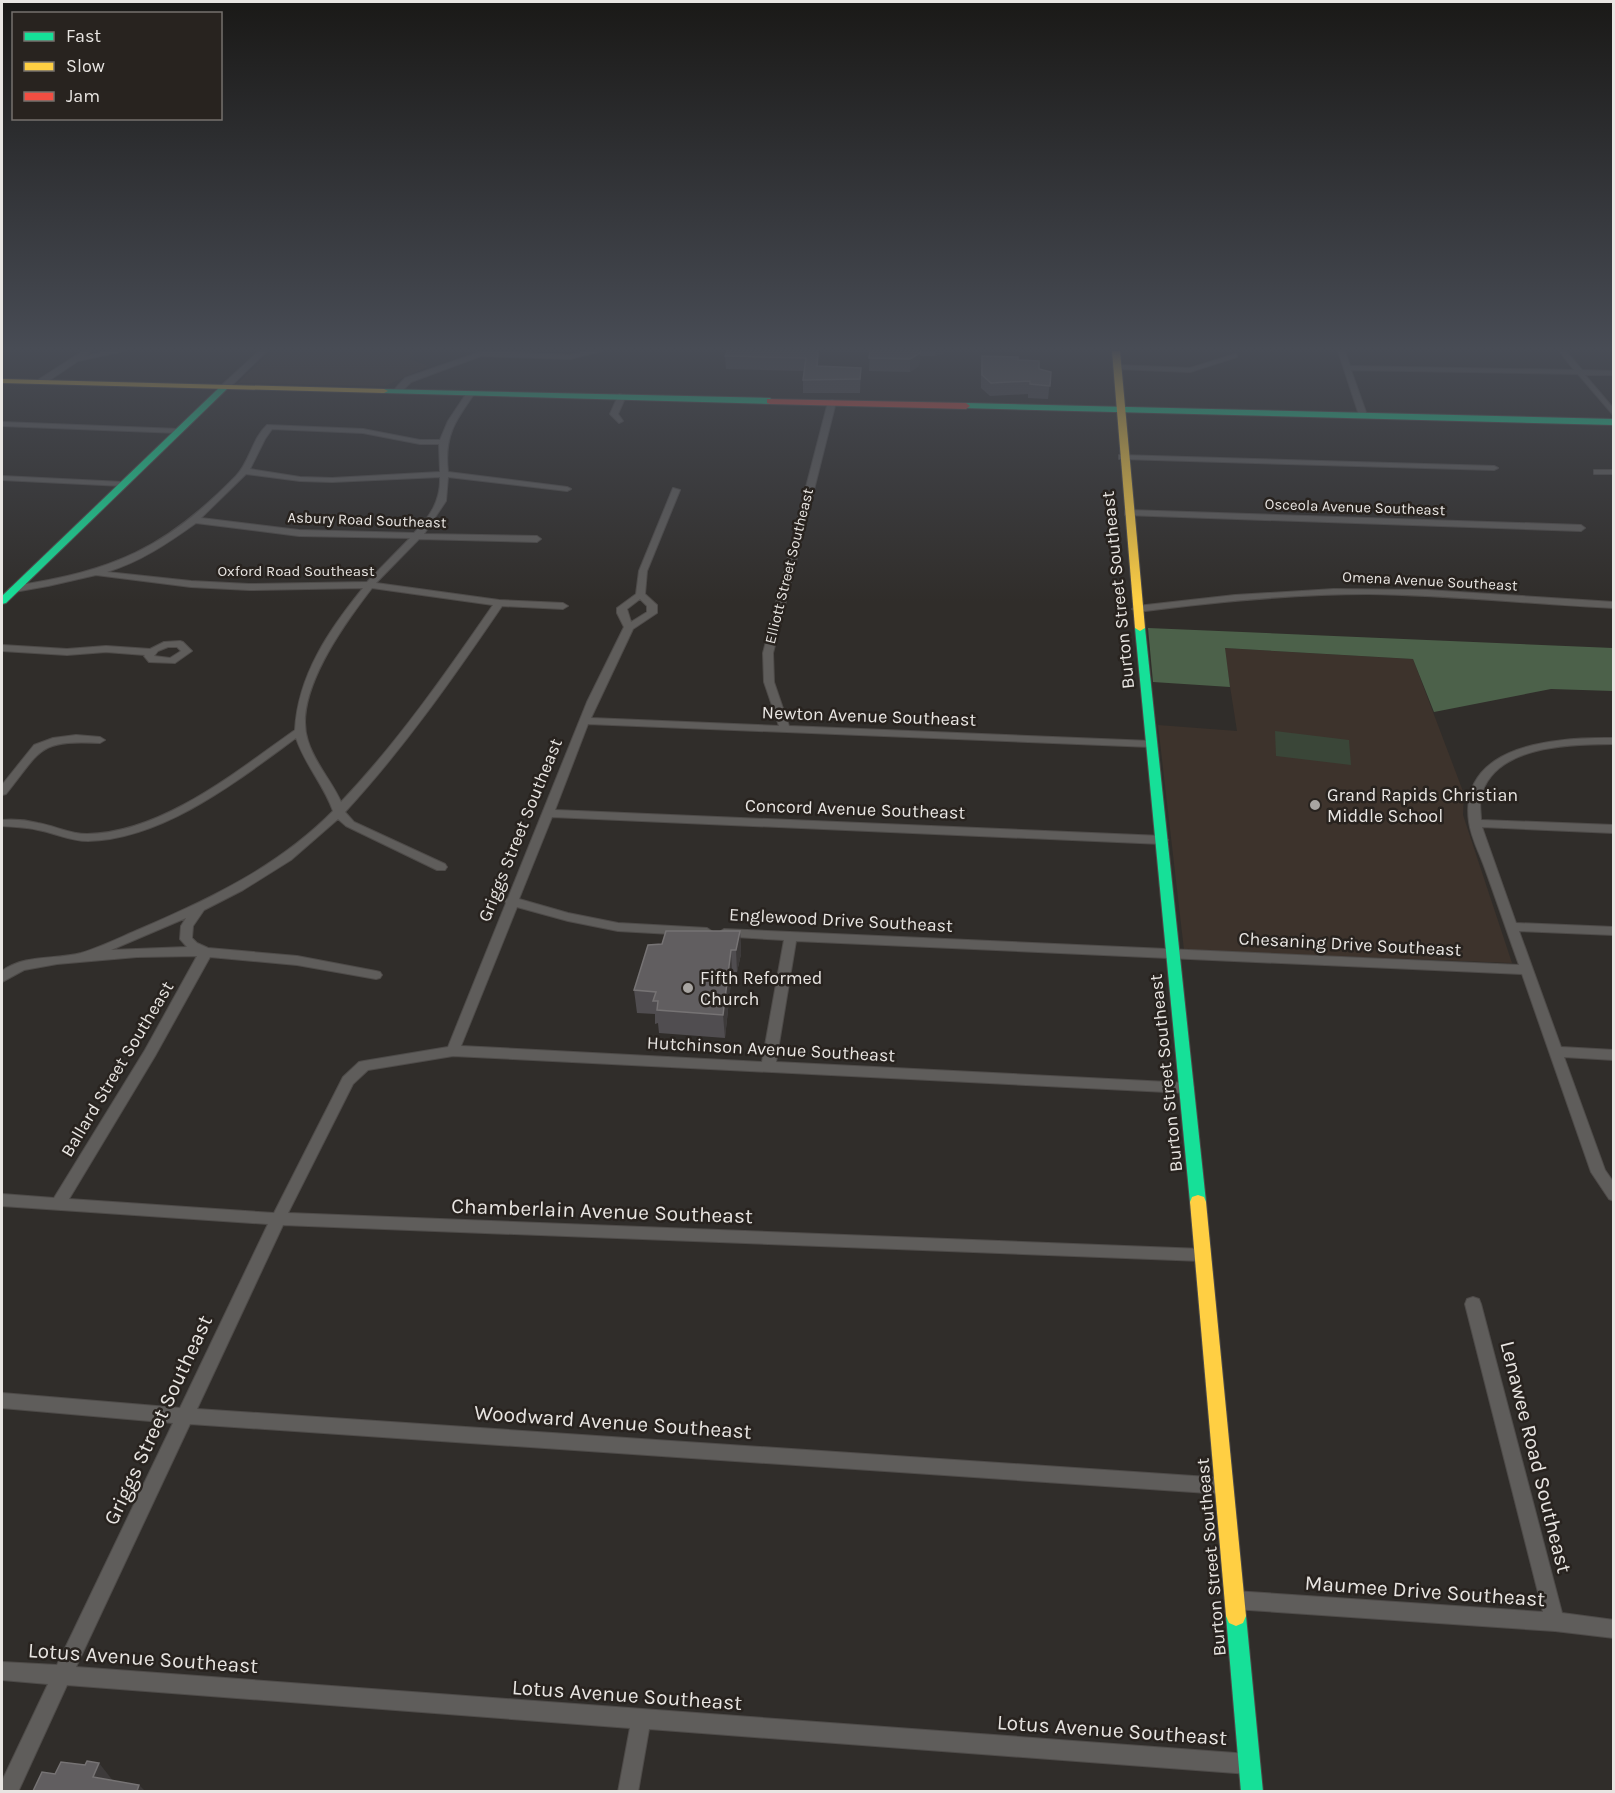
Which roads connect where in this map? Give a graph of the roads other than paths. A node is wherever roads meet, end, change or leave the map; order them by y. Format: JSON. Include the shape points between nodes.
{"nodes":[{"id":1,"x":174,"y":435,"type":"edge"},
{"id":2,"x":264,"y":435,"type":"edge"},
{"id":3,"x":382,"y":435,"type":"edge"},
{"id":4,"x":447,"y":435,"type":"edge"},
{"id":5,"x":824,"y":435,"type":"edge"},
{"id":6,"x":1120,"y":435,"type":"edge"},
{"id":7,"x":444,"y":442,"type":"junction"},
{"id":8,"x":1122,"y":457,"type":"junction"},
{"id":9,"x":1494,"y":468,"type":"dead end"},
{"id":10,"x":244,"y":471,"type":"junction"},
{"id":11,"x":1596,"y":472,"type":"dead end"},
{"id":12,"x":1614,"y":472,"type":"edge"},
{"id":13,"x":445,"y":474,"type":"junction"},
{"id":14,"x":2,"y":478,"type":"edge"},
{"id":15,"x":123,"y":484,"type":"junction"},
{"id":16,"x":567,"y":489,"type":"dead end"},
{"id":17,"x":676,"y":490,"type":"dead end"},
{"id":18,"x":1128,"y":513,"type":"junction"},
{"id":19,"x":196,"y":520,"type":"junction"},
{"id":20,"x":1581,"y":528,"type":"dead end"},
{"id":21,"x":417,"y":535,"type":"junction"},
{"id":22,"x":537,"y":539,"type":"dead end"},
{"id":23,"x":99,"y":573,"type":"junction"},
{"id":24,"x":370,"y":585,"type":"junction"},
{"id":25,"x":14,"y":589,"type":"junction"},
{"id":26,"x":640,"y":595,"type":"junction"},
{"id":27,"x":2,"y":601,"type":"edge"},
{"id":28,"x":499,"y":603,"type":"junction"},
{"id":29,"x":1614,"y":605,"type":"edge"},
{"id":30,"x":563,"y":606,"type":"dead end"},
{"id":31,"x":1137,"y":609,"type":"junction"},
{"id":32,"x":629,"y":627,"type":"junction"},
{"id":33,"x":2,"y":648,"type":"edge"},
{"id":34,"x":151,"y":652,"type":"dead end"},
{"id":35,"x":585,"y":721,"type":"junction"},
{"id":36,"x":785,"y":729,"type":"junction"},
{"id":37,"x":300,"y":731,"type":"junction"},
{"id":38,"x":100,"y":740,"type":"dead end"},
{"id":39,"x":1614,"y":741,"type":"edge"},
{"id":40,"x":1151,"y":744,"type":"junction"},
{"id":41,"x":2,"y":792,"type":"edge"},
{"id":42,"x":547,"y":813,"type":"junction"},
{"id":43,"x":338,"y":814,"type":"junction"},
{"id":44,"x":2,"y":823,"type":"edge"},
{"id":45,"x":1475,"y":823,"type":"junction"},
{"id":46,"x":1614,"y":829,"type":"edge"},
{"id":47,"x":1162,"y":840,"type":"junction"},
{"id":48,"x":441,"y":867,"type":"dead end"},
{"id":49,"x":511,"y":900,"type":"junction"},
{"id":50,"x":200,"y":907,"type":"junction"},
{"id":51,"x":1511,"y":927,"type":"junction"},
{"id":52,"x":1614,"y":931,"type":"edge"},
{"id":53,"x":791,"y":935,"type":"junction"},
{"id":54,"x":206,"y":952,"type":"junction"},
{"id":55,"x":1173,"y":953,"type":"junction"},
{"id":56,"x":82,"y":957,"type":"junction"},
{"id":57,"x":1526,"y":970,"type":"junction"},
{"id":58,"x":376,"y":975,"type":"dead end"},
{"id":59,"x":3,"y":976,"type":"edge"},
{"id":60,"x":453,"y":1051,"type":"junction"},
{"id":61,"x":1557,"y":1052,"type":"junction"},
{"id":62,"x":1614,"y":1055,"type":"edge"},
{"id":63,"x":768,"y":1067,"type":"junction"},
{"id":64,"x":356,"y":1071,"type":"joint"},
{"id":65,"x":1187,"y":1088,"type":"junction"},
{"id":66,"x":1613,"y":1195,"type":"edge"},
{"id":67,"x":2,"y":1200,"type":"edge"},
{"id":68,"x":58,"y":1203,"type":"junction"},
{"id":69,"x":278,"y":1219,"type":"junction"},
{"id":70,"x":1202,"y":1255,"type":"junction"},
{"id":71,"x":1473,"y":1304,"type":"dead end"},
{"id":72,"x":2,"y":1400,"type":"edge"},
{"id":73,"x":184,"y":1416,"type":"junction"},
{"id":74,"x":1222,"y":1486,"type":"junction"},
{"id":75,"x":1232,"y":1600,"type":"junction"},
{"id":76,"x":1555,"y":1622,"type":"junction"},
{"id":77,"x":1614,"y":1629,"type":"edge"},
{"id":78,"x":2,"y":1671,"type":"edge"},
{"id":79,"x":62,"y":1676,"type":"junction"},
{"id":80,"x":641,"y":1720,"type":"junction"},
{"id":81,"x":1249,"y":1764,"type":"junction"},
{"id":82,"x":7,"y":1791,"type":"edge"},
{"id":83,"x":628,"y":1791,"type":"edge"},
{"id":84,"x":1252,"y":1791,"type":"edge"}],
"edges":[{"from":1,"to":15,"type":"main road"},
{"from":2,"to":10,"type":"street"},
{"from":3,"to":7,"type":"street"},
{"from":4,"to":7,"type":"street"},
{"from":5,"to":36,"type":"street","name":"Elliott Street Southeast","via":[[768,653],[769,682]]},
{"from":6,"to":8,"type":"main road","name":"Burton Street Southeast"},
{"from":7,"to":13,"type":"street"},
{"from":8,"to":9,"type":"street"},
{"from":8,"to":18,"type":"main road","name":"Burton Street Southeast"},
{"from":10,"to":13,"type":"street","via":[[332,480]]},
{"from":10,"to":19,"type":"street"},
{"from":11,"to":12,"type":"street"},
{"from":13,"to":16,"type":"street"},
{"from":13,"to":21,"type":"street","via":[[443,498]]},
{"from":14,"to":15,"type":"street"},
{"from":15,"to":25,"type":"main road"},
{"from":17,"to":26,"type":"street","name":"Griggs Street Southeast","via":[[643,571]]},
{"from":18,"to":20,"type":"street","name":"Osceola Avenue Southeast"},
{"from":18,"to":31,"type":"main road","name":"Burton Street Southeast"},
{"from":19,"to":21,"type":"street","name":"Asbury Road Southeast","via":[[299,533]]},
{"from":19,"to":23,"type":"street","via":[[141,556]]},
{"from":21,"to":22,"type":"street","name":"Asbury Road Southeast"},
{"from":21,"to":24,"type":"street"},
{"from":23,"to":24,"type":"street","name":"Oxford Road Southeast","via":[[249,587]]},
{"from":23,"to":25,"type":"street"},
{"from":24,"to":28,"type":"street","name":"Oxford Road Southeast"},
{"from":24,"to":37,"type":"street","via":[[316,666]]},
{"from":25,"to":27,"type":"main road"},
{"from":26,"to":32,"type":"street","name":"Griggs Street Southeast","via":[[622,608]]},
{"from":26,"to":32,"type":"street","name":"Griggs Street Southeast","via":[[652,605],[652,613]]},
{"from":28,"to":30,"type":"street","name":"Oxford Road Southeast"},
{"from":28,"to":43,"type":"street","via":[[423,714]]},
{"from":29,"to":31,"type":"street","name":"Omena Avenue Southeast","via":[[1401,592],[1330,592],[1198,600]]},
{"from":31,"to":40,"type":"main road","name":"Burton Street Southeast"},
{"from":32,"to":35,"type":"street","name":"Griggs Street Southeast"},
{"from":33,"to":34,"type":"street"},
{"from":35,"to":36,"type":"street","name":"Newton Avenue Southeast"},
{"from":35,"to":42,"type":"street","name":"Griggs Street Southeast"},
{"from":36,"to":40,"type":"street","name":"Newton Avenue Southeast"},
{"from":37,"to":43,"type":"street"},
{"from":37,"to":44,"type":"street","via":[[228,783],[144,825],[92,837]]},
{"from":38,"to":41,"type":"street","via":[[62,738],[45,742]]},
{"from":39,"to":45,"type":"street","via":[[1552,743],[1510,756],[1484,776],[1472,806]]},
{"from":40,"to":47,"type":"main road","name":"Burton Street Southeast"},
{"from":42,"to":47,"type":"street","name":"Concord Avenue Southeast"},
{"from":42,"to":49,"type":"street","name":"Griggs Street Southeast"},
{"from":43,"to":48,"type":"street","via":[[350,824]]},
{"from":43,"to":50,"type":"street","via":[[276,865]]},
{"from":45,"to":46,"type":"street"},
{"from":45,"to":51,"type":"street"},
{"from":47,"to":55,"type":"main road","name":"Burton Street Southeast"},
{"from":49,"to":53,"type":"street","name":"Englewood Drive Southeast","via":[[568,917],[634,929]]},
{"from":49,"to":60,"type":"street","name":"Griggs Street Southeast"},
{"from":50,"to":54,"type":"street","via":[[188,926],[186,939]]},
{"from":50,"to":56,"type":"street"},
{"from":51,"to":52,"type":"street"},
{"from":51,"to":57,"type":"street"},
{"from":53,"to":55,"type":"street","name":"Englewood Drive Southeast"},
{"from":53,"to":63,"type":"street"},
{"from":54,"to":56,"type":"street"},
{"from":54,"to":58,"type":"street","via":[[295,959]]},
{"from":54,"to":68,"type":"street","name":"Ballard Street Southeast","via":[[150,1053]]},
{"from":55,"to":57,"type":"street","name":"Chesaning Drive Southeast"},
{"from":55,"to":65,"type":"main road","name":"Burton Street Southeast"},
{"from":56,"to":59,"type":"street","via":[[23,966]]},
{"from":57,"to":61,"type":"street"},
{"from":60,"to":63,"type":"street","name":"Hutchinson Avenue Southeast"},
{"from":60,"to":64,"type":"street","name":"Hutchinson Avenue Southeast","via":[[364,1066]]},
{"from":61,"to":62,"type":"street"},
{"from":61,"to":66,"type":"street","via":[[1598,1172]]},
{"from":63,"to":65,"type":"street","name":"Hutchinson Avenue Southeast"},
{"from":64,"to":69,"type":"street","name":"Griggs Street Southeast"},
{"from":65,"to":70,"type":"main road","name":"Burton Street Southeast"},
{"from":67,"to":68,"type":"street","name":"Chamberlain Avenue Southeast"},
{"from":68,"to":69,"type":"street","name":"Chamberlain Avenue Southeast"},
{"from":69,"to":70,"type":"street","name":"Chamberlain Avenue Southeast"},
{"from":69,"to":73,"type":"street","name":"Griggs Street Southeast"},
{"from":70,"to":74,"type":"main road","name":"Burton Street Southeast"},
{"from":71,"to":76,"type":"street","name":"Lenawee Road Southeast"},
{"from":72,"to":73,"type":"street","name":"Woodward Avenue Southeast"},
{"from":73,"to":74,"type":"street","name":"Woodward Avenue Southeast"},
{"from":73,"to":79,"type":"street","name":"Griggs Street Southeast"},
{"from":74,"to":75,"type":"main road","name":"Burton Street Southeast"},
{"from":75,"to":76,"type":"street","name":"Maumee Drive Southeast"},
{"from":75,"to":81,"type":"main road","name":"Burton Street Southeast"},
{"from":76,"to":77,"type":"street","name":"Maumee Drive Southeast"},
{"from":78,"to":79,"type":"street","name":"Lotus Avenue Southeast"},
{"from":79,"to":80,"type":"street","name":"Lotus Avenue Southeast"},
{"from":79,"to":82,"type":"street","name":"Griggs Street Southeast"},
{"from":80,"to":81,"type":"street","name":"Lotus Avenue Southeast"},
{"from":80,"to":83,"type":"street"},
{"from":81,"to":84,"type":"main road","name":"Burton Street Southeast"}]}
